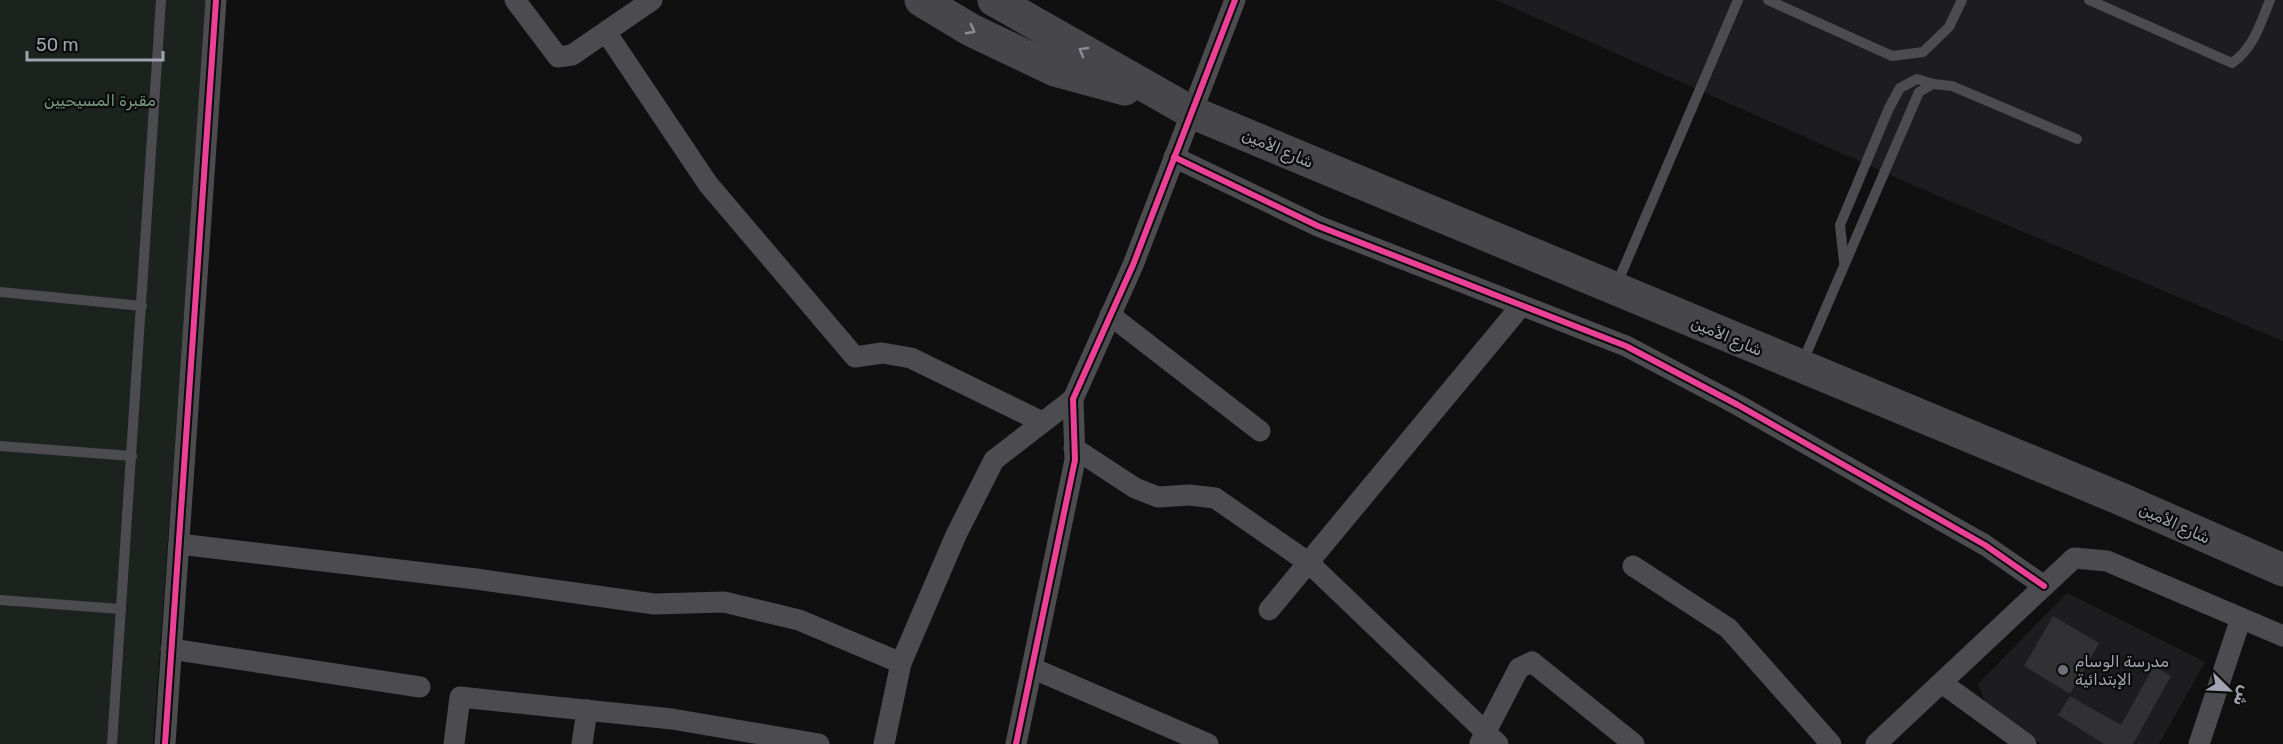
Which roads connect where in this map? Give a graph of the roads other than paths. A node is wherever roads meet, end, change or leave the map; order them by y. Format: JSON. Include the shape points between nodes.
{"nodes":[{"id":1,"x":161,"y":0,"type":"edge"},
{"id":2,"x":216,"y":0,"type":"edge"},
{"id":3,"x":515,"y":0,"type":"edge"},
{"id":4,"x":652,"y":0,"type":"edge"},
{"id":5,"x":921,"y":0,"type":"edge"},
{"id":6,"x":994,"y":0,"type":"edge"},
{"id":7,"x":1235,"y":0,"type":"edge"},
{"id":8,"x":1738,"y":0,"type":"edge"},
{"id":9,"x":1962,"y":0,"type":"edge"},
{"id":10,"x":2089,"y":0,"type":"edge"},
{"id":11,"x":2270,"y":0,"type":"edge"},
{"id":12,"x":1771,"y":1,"type":"edge"},
{"id":13,"x":606,"y":32,"type":"junction"},
{"id":14,"x":1933,"y":84,"type":"junction"},
{"id":15,"x":1181,"y":106,"type":"junction"},
{"id":16,"x":2077,"y":139,"type":"dead end"},
{"id":17,"x":1174,"y":157,"type":"junction"},
{"id":18,"x":1844,"y":265,"type":"junction"},
{"id":19,"x":1615,"y":289,"type":"junction"},
{"id":20,"x":0,"y":292,"type":"edge"},
{"id":21,"x":142,"y":306,"type":"junction"},
{"id":22,"x":1521,"y":306,"type":"junction"},
{"id":23,"x":1110,"y":315,"type":"junction"},
{"id":24,"x":1800,"y":367,"type":"junction"},
{"id":25,"x":1073,"y":399,"type":"junction"},
{"id":26,"x":1042,"y":422,"type":"junction"},
{"id":27,"x":1260,"y":431,"type":"dead end"},
{"id":28,"x":0,"y":446,"type":"edge"},
{"id":29,"x":1074,"y":448,"type":"junction"},
{"id":30,"x":132,"y":456,"type":"junction"},
{"id":31,"x":179,"y":544,"type":"junction"},
{"id":32,"x":1310,"y":563,"type":"junction"},
{"id":33,"x":1633,"y":566,"type":"dead end"},
{"id":34,"x":2283,"y":570,"type":"edge"},
{"id":35,"x":2044,"y":586,"type":"junction"},
{"id":36,"x":0,"y":600,"type":"edge"},
{"id":37,"x":121,"y":609,"type":"junction"},
{"id":38,"x":1269,"y":610,"type":"dead end"},
{"id":39,"x":2241,"y":618,"type":"junction"},
{"id":40,"x":2283,"y":636,"type":"edge"},
{"id":41,"x":171,"y":649,"type":"junction"},
{"id":42,"x":901,"y":663,"type":"junction"},
{"id":43,"x":1032,"y":668,"type":"junction"},
{"id":44,"x":1942,"y":683,"type":"junction"},
{"id":45,"x":420,"y":687,"type":"dead end"},
{"id":46,"x":587,"y":710,"type":"junction"},
{"id":47,"x":1488,"y":740,"type":"edge"},
{"id":48,"x":111,"y":744,"type":"edge"},
{"id":49,"x":165,"y":744,"type":"edge"},
{"id":50,"x":454,"y":744,"type":"edge"},
{"id":51,"x":582,"y":744,"type":"edge"},
{"id":52,"x":819,"y":744,"type":"edge"},
{"id":53,"x":884,"y":744,"type":"edge"},
{"id":54,"x":1016,"y":744,"type":"edge"},
{"id":55,"x":1208,"y":744,"type":"edge"},
{"id":56,"x":1634,"y":744,"type":"edge"},
{"id":57,"x":1831,"y":744,"type":"edge"},
{"id":58,"x":1876,"y":744,"type":"edge"},
{"id":59,"x":2026,"y":744,"type":"edge"},
{"id":60,"x":2199,"y":744,"type":"edge"}],
"edges":[{"from":1,"to":21,"type":"lane"},
{"from":2,"to":31,"type":"street"},
{"from":3,"to":13,"type":"street","via":[[558,57],[572,55]]},
{"from":4,"to":13,"type":"street"},
{"from":5,"to":15,"type":"main road","name":"شارع الأمين","one_way":true,"via":[[971,30],[1055,70]]},
{"from":15,"to":6,"type":"main road","name":"شارع الأمين","one_way":true},
{"from":7,"to":15,"type":"street"},
{"from":8,"to":19,"type":"lane"},
{"from":9,"to":12,"type":"lane","via":[[1949,27],[1923,52],[1892,56]]},
{"from":10,"to":11,"type":"lane","via":[[2232,63],[2251,45]]},
{"from":13,"to":26,"type":"street","via":[[708,184],[855,357],[882,353],[911,358]]},
{"from":14,"to":16,"type":"lane","via":[[1952,86]]},
{"from":14,"to":18,"type":"lane","via":[[1919,92]]},
{"from":14,"to":18,"type":"lane","via":[[1917,79],[1900,88],[1889,108],[1840,225]]},
{"from":15,"to":17,"type":"street"},
{"from":15,"to":19,"type":"main road","name":"شارع الأمين"},
{"from":17,"to":22,"type":"street","via":[[1318,226]]},
{"from":17,"to":23,"type":"street"},
{"from":18,"to":24,"type":"lane"},
{"from":19,"to":24,"type":"main road","name":"شارع الأمين"},
{"from":20,"to":21,"type":"lane"},
{"from":21,"to":30,"type":"lane"},
{"from":22,"to":32,"type":"street"},
{"from":22,"to":35,"type":"street","via":[[1626,346],[1707,389],[1985,545]]},
{"from":23,"to":25,"type":"street"},
{"from":23,"to":27,"type":"street"},
{"from":24,"to":34,"type":"main road","name":"شارع الأمين"},
{"from":25,"to":26,"type":"street"},
{"from":25,"to":29,"type":"street"},
{"from":26,"to":42,"type":"street","via":[[994,460],[956,535]]},
{"from":28,"to":30,"type":"lane"},
{"from":29,"to":32,"type":"street","via":[[1135,488],[1158,497],[1215,498]]},
{"from":29,"to":43,"type":"street","via":[[1075,460]]},
{"from":30,"to":37,"type":"lane"},
{"from":31,"to":41,"type":"street"},
{"from":31,"to":42,"type":"street","via":[[654,604],[724,602],[799,620]]},
{"from":32,"to":38,"type":"street"},
{"from":32,"to":47,"type":"street"},
{"from":33,"to":57,"type":"street","via":[[1728,628]]},
{"from":35,"to":39,"type":"street","via":[[2074,558],[2107,561]]},
{"from":35,"to":44,"type":"street"},
{"from":36,"to":37,"type":"lane"},
{"from":37,"to":48,"type":"lane"},
{"from":39,"to":40,"type":"street"},
{"from":39,"to":60,"type":"street"},
{"from":41,"to":45,"type":"street"},
{"from":41,"to":49,"type":"street"},
{"from":42,"to":53,"type":"street"},
{"from":43,"to":54,"type":"street"},
{"from":43,"to":55,"type":"street"},
{"from":44,"to":58,"type":"street"},
{"from":44,"to":59,"type":"street"},
{"from":46,"to":50,"type":"street","via":[[460,697]]},
{"from":46,"to":51,"type":"street"},
{"from":46,"to":52,"type":"street","via":[[672,719]]},
{"from":47,"to":56,"type":"street","via":[[1519,668],[1532,662]]}]}
